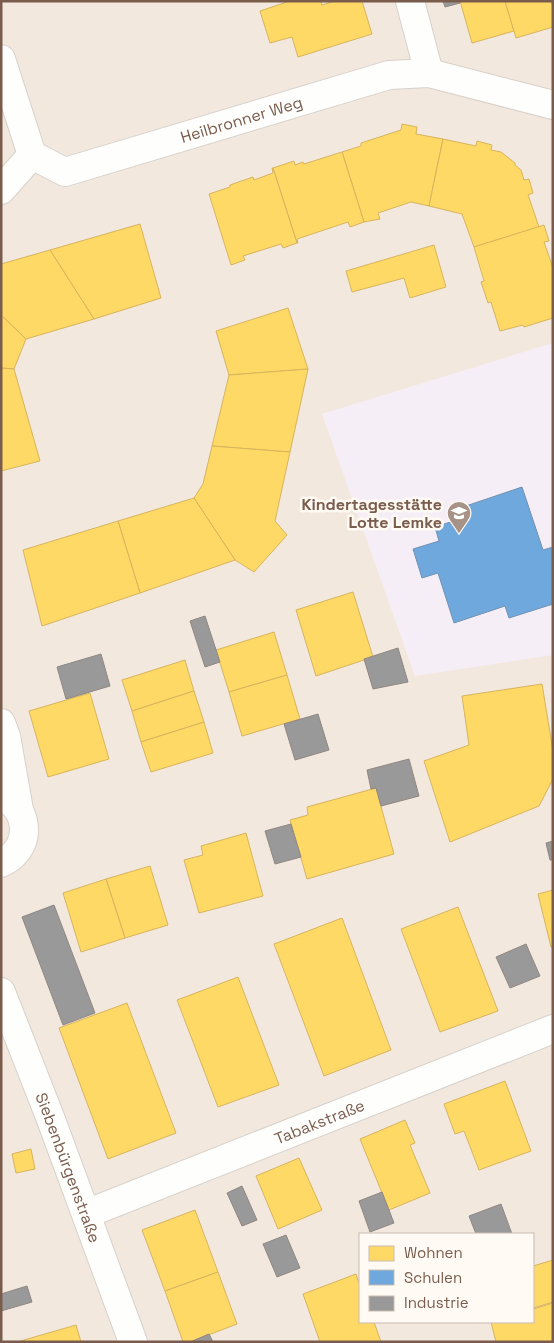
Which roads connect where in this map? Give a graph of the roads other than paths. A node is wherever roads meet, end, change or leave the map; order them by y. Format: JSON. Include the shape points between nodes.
{"nodes":[{"id":1,"x":410,"y":1,"type":"edge"},
{"id":2,"x":1,"y":58,"type":"edge"},
{"id":3,"x":429,"y":72,"type":"junction"},
{"id":4,"x":553,"y":105,"type":"edge"},
{"id":5,"x":32,"y":155,"type":"junction"},
{"id":6,"x":1,"y":190,"type":"edge"},
{"id":7,"x":1,"y":722,"type":"edge"},
{"id":8,"x":10,"y":803,"type":"edge"},
{"id":9,"x":1,"y":863,"type":"edge"},
{"id":10,"x":1,"y":992,"type":"edge"},
{"id":11,"x":553,"y":1028,"type":"edge"},
{"id":12,"x":86,"y":1214,"type":"junction"},
{"id":13,"x":133,"y":1342,"type":"edge"}],
"edges":[{"from":1,"to":3,"type":"street"},
{"from":2,"to":5,"type":"street"},
{"from":3,"to":4,"type":"street","name":"Heilbronner Weg"},
{"from":3,"to":5,"type":"street","name":"Heilbronner Weg","via":[[389,75],[65,172]]},
{"from":5,"to":6,"type":"street"},
{"from":7,"to":8,"type":"street","via":[[6,736]]},
{"from":8,"to":9,"type":"street","via":[[23,818],[25,829],[22,843]]},
{"from":10,"to":12,"type":"street","name":"Siebenbürgenstraße"},
{"from":11,"to":12,"type":"street","name":"Tabakstraße"},
{"from":12,"to":13,"type":"street","name":"Siebenbürgenstraße"}]}
